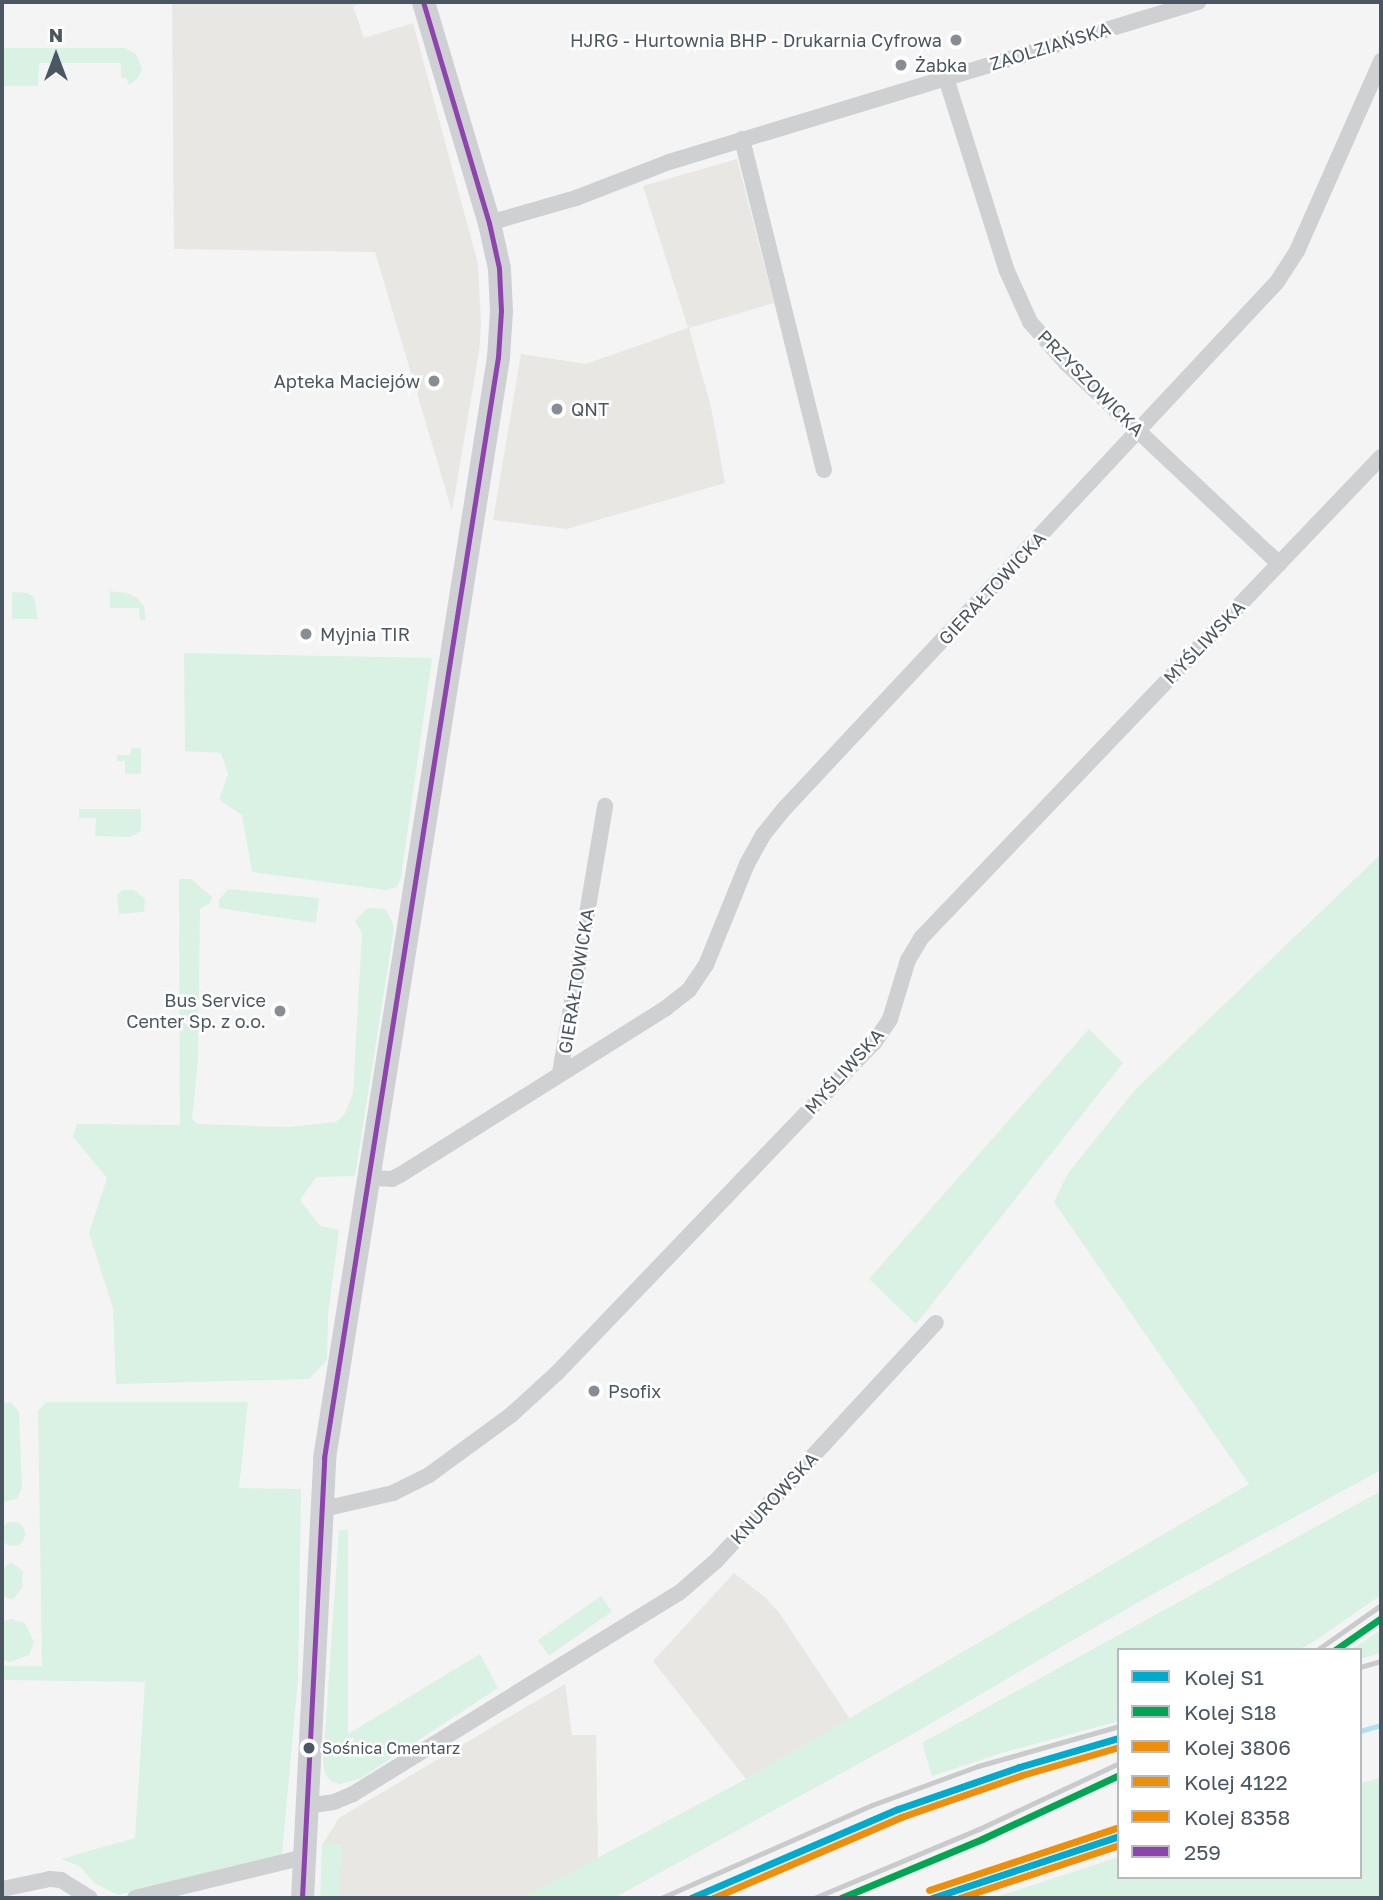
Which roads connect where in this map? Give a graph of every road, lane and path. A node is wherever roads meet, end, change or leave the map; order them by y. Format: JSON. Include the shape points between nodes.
{"nodes":[{"id":1,"x":424,"y":2,"type":"edge"},
{"id":2,"x":1198,"y":2,"type":"edge"},
{"id":3,"x":1381,"y":61,"type":"edge"},
{"id":4,"x":946,"y":78,"type":"junction"},
{"id":5,"x":742,"y":139,"type":"junction"},
{"id":6,"x":489,"y":223,"type":"junction"},
{"id":7,"x":1140,"y":431,"type":"junction"},
{"id":8,"x":1381,"y":457,"type":"edge"},
{"id":9,"x":824,"y":470,"type":"dead end"},
{"id":10,"x":1279,"y":564,"type":"junction"},
{"id":11,"x":605,"y":806,"type":"dead end"},
{"id":12,"x":560,"y":1073,"type":"junction"},
{"id":13,"x":367,"y":1178,"type":"junction"},
{"id":14,"x":936,"y":1323,"type":"dead end"},
{"id":15,"x":319,"y":1510,"type":"junction"},
{"id":16,"x":306,"y":1806,"type":"junction"},
{"id":17,"x":304,"y":1857,"type":"junction"},
{"id":18,"x":2,"y":1889,"type":"edge"},
{"id":19,"x":90,"y":1898,"type":"edge"},
{"id":20,"x":135,"y":1898,"type":"edge"},
{"id":21,"x":302,"y":1898,"type":"edge"}],
"edges":[{"from":1,"to":6,"type":"street"},
{"from":2,"to":4,"type":"street","name":"ZAOLZIAŃSKA"},
{"from":3,"to":7,"type":"street","name":"GIERAŁTOWICKA","via":[[1297,251],[1277,282]]},
{"from":4,"to":5,"type":"street","name":"ZAOLZIAŃSKA"},
{"from":4,"to":7,"type":"street","name":"PRZYSZOWICKA","via":[[1007,271],[1030,322],[1066,363]]},
{"from":5,"to":6,"type":"street","name":"ZAOLZIAŃSKA","via":[[576,198]]},
{"from":5,"to":9,"type":"street"},
{"from":6,"to":13,"type":"street","via":[[499,268],[498,357]]},
{"from":7,"to":10,"type":"street","name":"PRZYSZOWICKA"},
{"from":7,"to":12,"type":"street","name":"GIERAŁTOWICKA","via":[[785,808],[747,864],[706,965],[689,990]]},
{"from":8,"to":10,"type":"street","name":"MYŚLIWSKA"},
{"from":10,"to":15,"type":"street","name":"MYŚLIWSKA","via":[[922,937],[908,960],[890,1019],[874,1043],[557,1373],[512,1415],[429,1475],[393,1493]]},
{"from":11,"to":12,"type":"street","name":"GIERAŁTOWICKA"},
{"from":12,"to":13,"type":"street","name":"GIERAŁTOWICKA","via":[[396,1177]]},
{"from":13,"to":15,"type":"street"},
{"from":14,"to":16,"type":"street","name":"KNUROWSKA","via":[[697,1579],[354,1794]]},
{"from":15,"to":16,"type":"street"},
{"from":16,"to":17,"type":"street"},
{"from":17,"to":20,"type":"street"},
{"from":17,"to":21,"type":"street"},
{"from":18,"to":19,"type":"street","via":[[61,1880]]}]}
